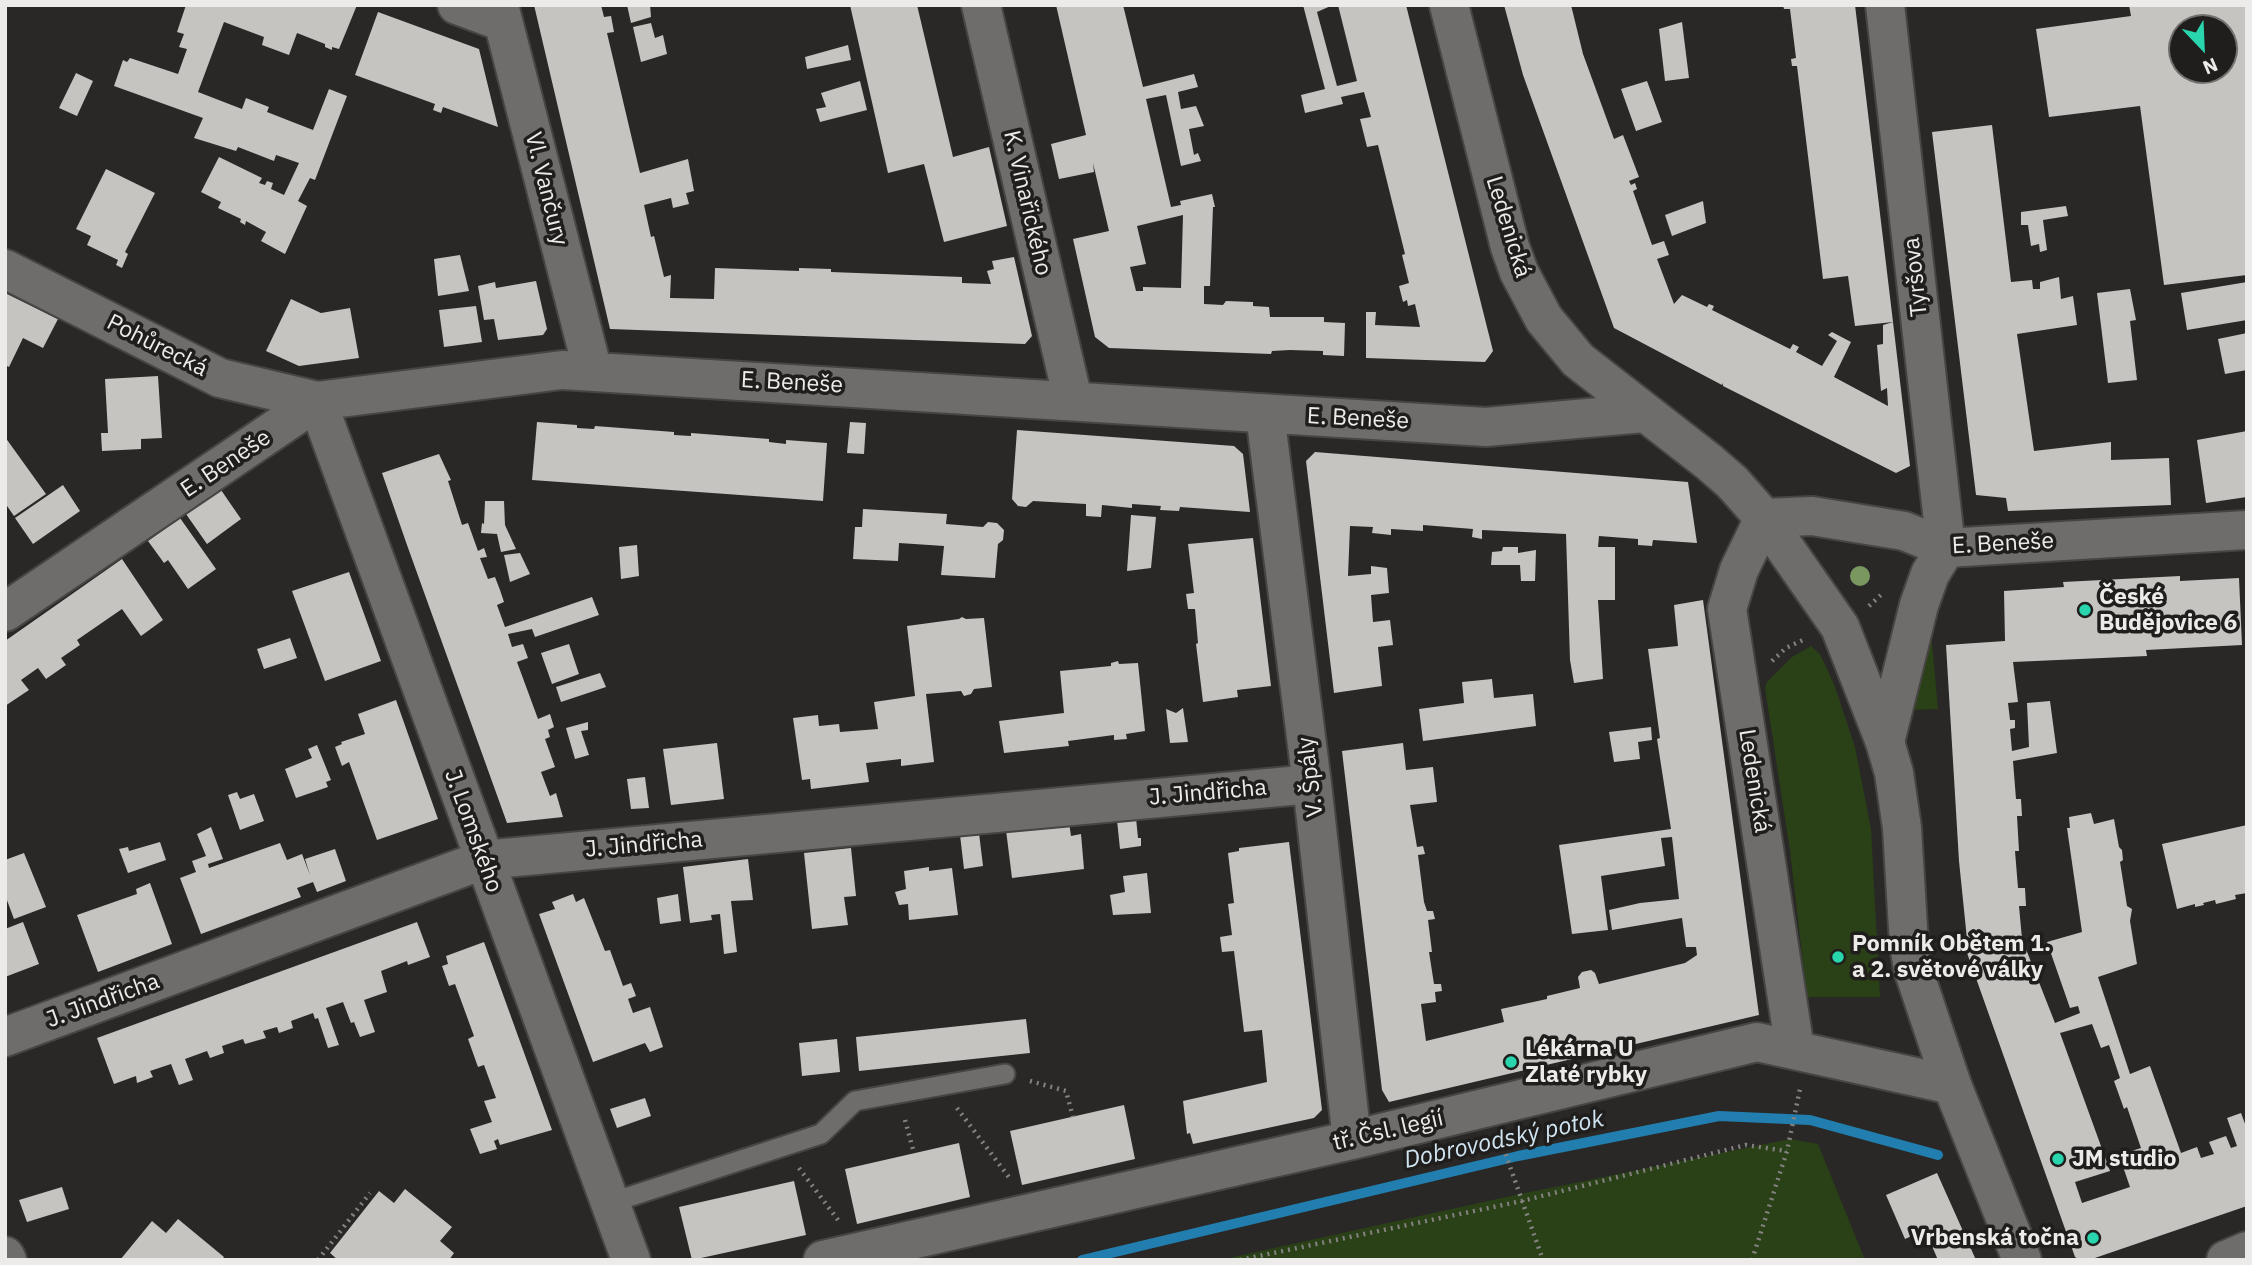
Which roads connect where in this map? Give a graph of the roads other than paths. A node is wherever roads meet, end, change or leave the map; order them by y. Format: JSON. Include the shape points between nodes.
{"nodes":[{"id":1,"x":457,"y":5,"type":"edge"},
{"id":2,"x":981,"y":5,"type":"edge"},
{"id":3,"x":1450,"y":5,"type":"edge"},
{"id":4,"x":1885,"y":5,"type":"edge"},
{"id":5,"x":501,"y":14,"type":"edge"},
{"id":6,"x":5,"y":269,"type":"edge"},
{"id":7,"x":593,"y":372,"type":"junction"},
{"id":8,"x":1073,"y":400,"type":"junction"},
{"id":9,"x":317,"y":401,"type":"junction"},
{"id":10,"x":1644,"y":413,"type":"junction"},
{"id":11,"x":1265,"y":414,"type":"junction"},
{"id":12,"x":1764,"y":518,"type":"junction"},
{"id":13,"x":2247,"y":530,"type":"edge"},
{"id":14,"x":1946,"y":548,"type":"junction"},
{"id":15,"x":5,"y":612,"type":"edge"},
{"id":16,"x":1885,"y":742,"type":"junction"},
{"id":17,"x":1312,"y":784,"type":"junction"},
{"id":18,"x":483,"y":860,"type":"junction"},
{"id":19,"x":5,"y":1037,"type":"edge"},
{"id":20,"x":1795,"y":1050,"type":"junction"},
{"id":21,"x":1006,"y":1074,"type":"road end"},
{"id":22,"x":1952,"y":1086,"type":"junction"},
{"id":23,"x":1352,"y":1140,"type":"junction"},
{"id":24,"x":610,"y":1203,"type":"junction"},
{"id":25,"x":2247,"y":1251,"type":"edge"},
{"id":26,"x":631,"y":1260,"type":"edge"},
{"id":27,"x":824,"y":1260,"type":"edge"},
{"id":28,"x":2022,"y":1260,"type":"edge"},
{"id":29,"x":2226,"y":1260,"type":"edge"}],
"edges":[{"from":1,"to":5,"type":"street"},
{"from":2,"to":8,"type":"street","name":"K. Vinařického"},
{"from":3,"to":10,"type":"street","name":"Ledenická","via":[[1519,272],[1544,319],[1578,360]]},
{"from":4,"to":14,"type":"street","name":"Tyršova"},
{"from":5,"to":7,"type":"street","name":"Vl. Vančury"},
{"from":6,"to":9,"type":"street","name":"Pohůrecká","via":[[220,378]]},
{"from":7,"to":8,"type":"street","name":"E. Beneše"},
{"from":7,"to":9,"type":"street","name":"E. Beneše","via":[[562,370]]},
{"from":8,"to":11,"type":"street","name":"E. Beneše"},
{"from":9,"to":15,"type":"street","name":"E. Beneše"},
{"from":9,"to":18,"type":"street","name":"J. Lomského"},
{"from":10,"to":11,"type":"street","name":"E. Beneše","via":[[1486,427]]},
{"from":10,"to":12,"type":"street","name":"Ledenická","via":[[1709,461]]},
{"from":11,"to":17,"type":"street","name":"V. Špály"},
{"from":12,"to":14,"type":"street","name":"E. Beneše","via":[[1812,516],[1904,531]]},
{"from":12,"to":16,"type":"street","name":"Ledenická","via":[[1840,627]]},
{"from":12,"to":20,"type":"street","name":"Ledenická","via":[[1739,570],[1727,609]]},
{"from":13,"to":14,"type":"street","name":"E. Beneše"},
{"from":14,"to":16,"type":"street","name":"Ledenická","via":[[1919,605]]},
{"from":16,"to":22,"type":"street","name":"Ledenická","via":[[1902,828],[1911,956]]},
{"from":17,"to":18,"type":"street","name":"J. Jindřicha"},
{"from":17,"to":23,"type":"street","name":"V. Špály"},
{"from":18,"to":19,"type":"street","name":"J. Jindřicha"},
{"from":18,"to":24,"type":"street","name":"J. Lomského"},
{"from":20,"to":22,"type":"street","name":"tř. Čsl. legií"},
{"from":20,"to":23,"type":"street","name":"tř. Čsl. legií","via":[[1757,1042]]},
{"from":21,"to":24,"type":"lane","via":[[855,1101],[821,1134]]},
{"from":22,"to":28,"type":"street","name":"Ledenická"},
{"from":23,"to":27,"type":"street","name":"tř. Čsl. legií"},
{"from":24,"to":26,"type":"street","name":"J. Lomského"},
{"from":25,"to":29,"type":"street"}]}
